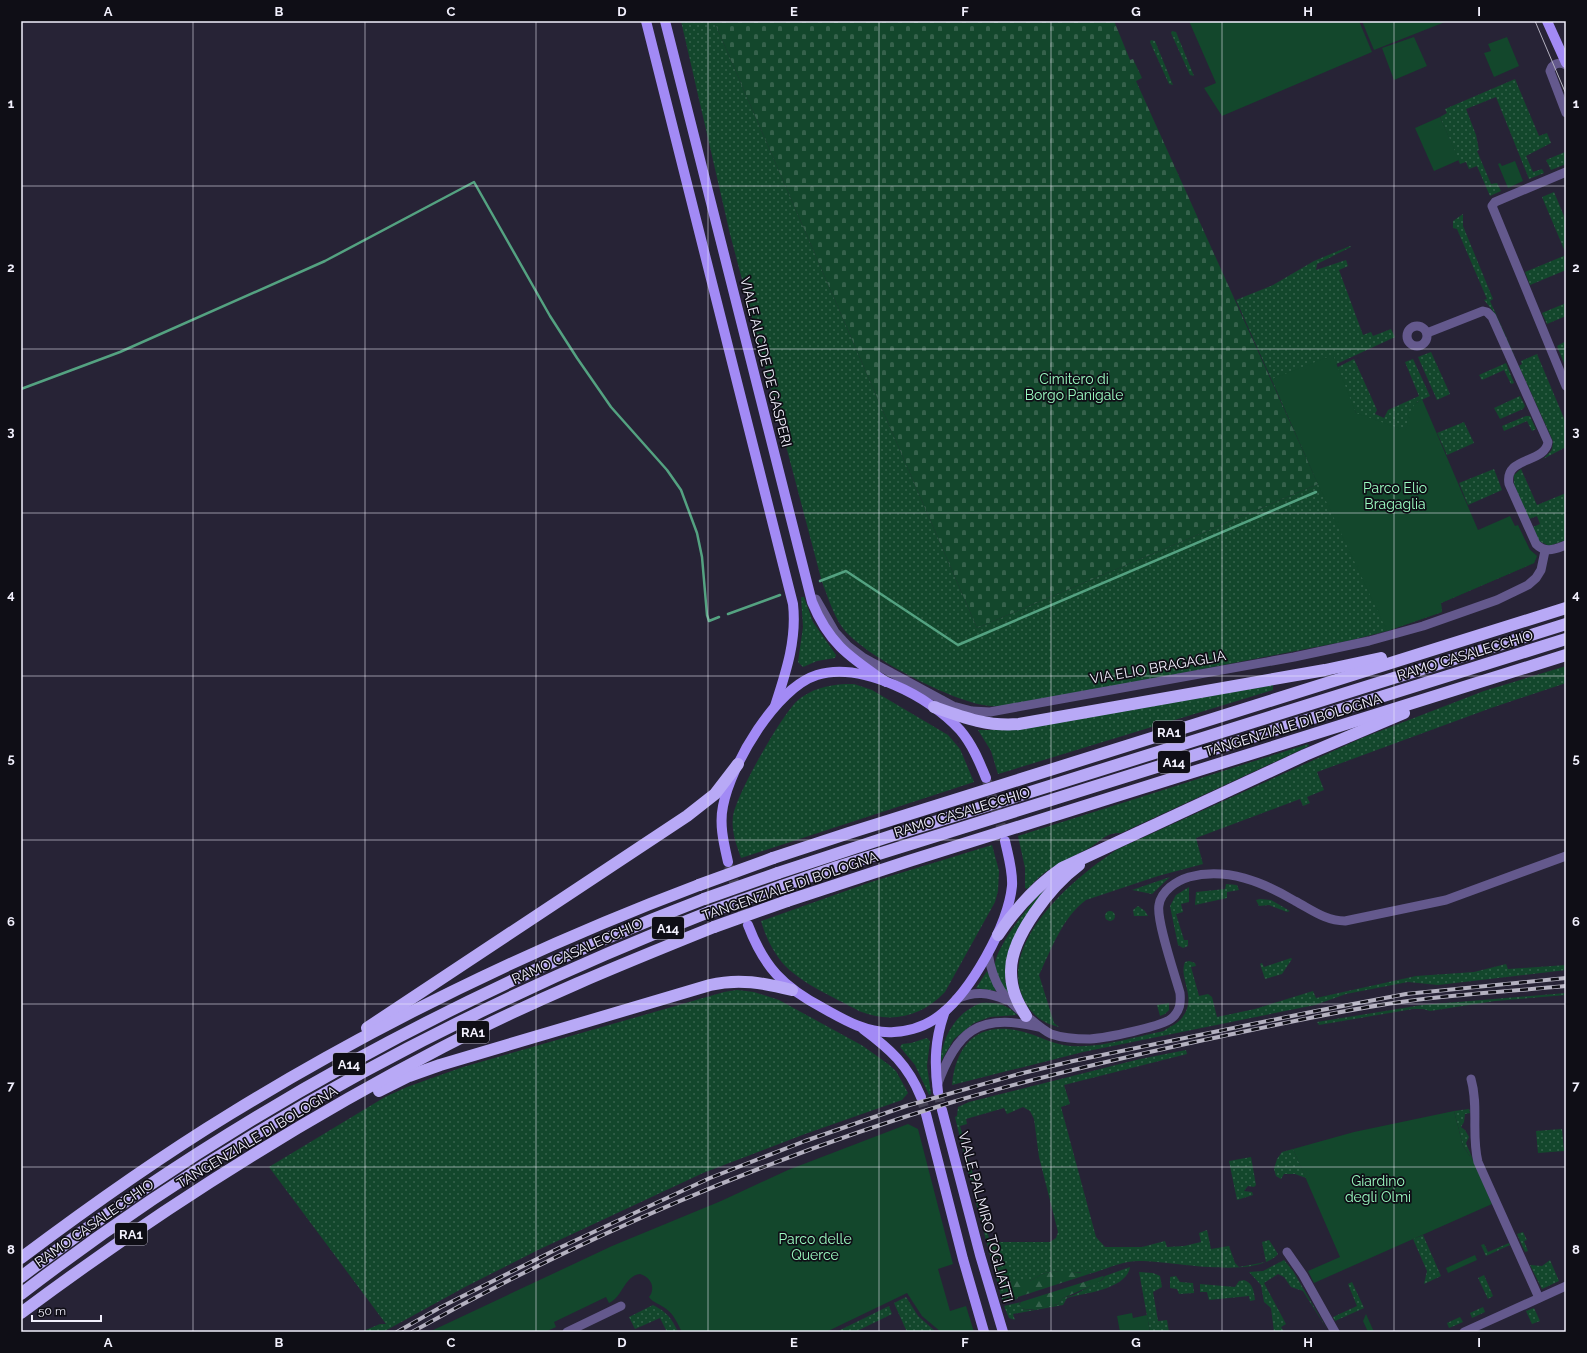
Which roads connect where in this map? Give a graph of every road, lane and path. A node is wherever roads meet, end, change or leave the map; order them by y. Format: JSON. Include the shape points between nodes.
{"nodes":[{"id":1,"x":646,"y":21,"type":"edge"},
{"id":2,"x":665,"y":21,"type":"edge"},
{"id":3,"x":1547,"y":21,"type":"edge"},
{"id":4,"x":1566,"y":64,"type":"edge"},
{"id":5,"x":1566,"y":113,"type":"edge"},
{"id":6,"x":1566,"y":172,"type":"edge"},
{"id":7,"x":1427,"y":333,"type":"dead end"},
{"id":8,"x":1566,"y":386,"type":"edge"},
{"id":9,"x":1566,"y":545,"type":"edge"},
{"id":10,"x":1545,"y":551,"type":"junction"},
{"id":11,"x":804,"y":570,"type":"junction"},
{"id":12,"x":1566,"y":608,"type":"edge"},
{"id":13,"x":1566,"y":624,"type":"edge"},
{"id":14,"x":1497,"y":629,"type":"junction"},
{"id":15,"x":1566,"y":639,"type":"edge"},
{"id":16,"x":1566,"y":655,"type":"edge"},
{"id":17,"x":1515,"y":671,"type":"junction"},
{"id":18,"x":886,"y":682,"type":"junction"},
{"id":19,"x":775,"y":706,"type":"junction"},
{"id":20,"x":934,"y":707,"type":"junction"},
{"id":21,"x":738,"y":764,"type":"junction"},
{"id":22,"x":986,"y":778,"type":"tunnel mouth"},
{"id":23,"x":1005,"y":841,"type":"tunnel mouth"},
{"id":24,"x":1106,"y":847,"type":"junction"},
{"id":25,"x":1566,"y":856,"type":"edge"},
{"id":26,"x":728,"y":862,"type":"tunnel mouth"},
{"id":27,"x":748,"y":925,"type":"tunnel mouth"},
{"id":28,"x":998,"y":935,"type":"junction"},
{"id":29,"x":988,"y":953,"type":"junction"},
{"id":30,"x":792,"y":990,"type":"junction"},
{"id":31,"x":956,"y":999,"type":"junction"},
{"id":32,"x":1010,"y":1002,"type":"junction"},
{"id":33,"x":945,"y":1011,"type":"junction"},
{"id":34,"x":1026,"y":1016,"type":"junction"},
{"id":35,"x":858,"y":1026,"type":"junction"},
{"id":36,"x":1041,"y":1028,"type":"junction"},
{"id":37,"x":316,"y":1063,"type":"junction"},
{"id":38,"x":1470,"y":1079,"type":"dead end"},
{"id":39,"x":938,"y":1089,"type":"joint"},
{"id":40,"x":921,"y":1097,"type":"tunnel mouth"},
{"id":41,"x":942,"y":1110,"type":"tunnel mouth"},
{"id":42,"x":926,"y":1114,"type":"tunnel mouth"},
{"id":43,"x":244,"y":1160,"type":"junction"},
{"id":44,"x":1287,"y":1252,"type":"dead end"},
{"id":45,"x":21,"y":1258,"type":"edge"},
{"id":46,"x":21,"y":1277,"type":"edge"},
{"id":47,"x":1566,"y":1286,"type":"edge"},
{"id":48,"x":21,"y":1294,"type":"edge"},
{"id":49,"x":1539,"y":1298,"type":"junction"},
{"id":50,"x":621,"y":1306,"type":"dead end"},
{"id":51,"x":21,"y":1313,"type":"edge"},
{"id":52,"x":567,"y":1332,"type":"edge"},
{"id":53,"x":984,"y":1332,"type":"edge"},
{"id":54,"x":1003,"y":1332,"type":"edge"},
{"id":55,"x":1334,"y":1332,"type":"edge"},
{"id":56,"x":1464,"y":1332,"type":"edge"}],
"edges":[{"from":1,"to":19,"type":"main road","via":[[793,604],[793,644]]},
{"from":2,"to":11,"type":"main road","name":"VIALE ALCIDE DE GASPERI"},
{"from":3,"to":4,"type":"main road"},
{"from":4,"to":5,"type":"street","via":[[1556,64],[1550,71]]},
{"from":6,"to":8,"type":"street","via":[[1495,202],[1492,206]]},
{"from":7,"to":10,"type":"street","via":[[1483,311],[1492,317],[1548,438],[1546,450],[1515,466],[1508,480],[1534,541]]},
{"from":9,"to":10,"type":"street"},
{"from":10,"to":11,"type":"street","name":"VIA ELIO BRAGAGLIA","via":[[1541,570],[1528,585],[1497,600],[1423,626],[1294,657],[990,712],[953,706],[853,650],[835,632],[827,619]]},
{"from":11,"to":18,"type":"main road","name":"VIALE ALCIDE DE GASPERI","via":[[812,602],[829,635],[848,655]]},
{"from":12,"to":14,"type":"highway","number":"RA1"},
{"from":13,"to":46,"type":"highway","name":"RAMO CASALECCHIO","number":"A14","bridge":true,"via":[[778,873],[704,899],[574,952],[422,1025],[324,1078],[140,1191]]},
{"from":14,"to":20,"type":"highway","via":[[1333,669],[1019,724],[980,722]]},
{"from":14,"to":37,"type":"highway","number":"RA1","bridge":true,"via":[[773,858],[699,885],[588,929],[506,967],[414,1010]]},
{"from":15,"to":48,"type":"highway","name":"RAMO CASALECCHIO","number":"A14","bridge":true,"via":[[837,867],[627,944],[463,1019],[362,1072],[197,1170]]},
{"from":16,"to":17,"type":"highway","name":"TANGENZIALE DI BOLOGNA","number":"RA1"},
{"from":17,"to":24,"type":"highway","via":[[1305,755]]},
{"from":17,"to":43,"type":"highway","name":"TANGENZIALE DI BOLOGNA","number":"RA1","bridge":true,"via":[[787,901],[714,927],[607,970],[445,1046]]},
{"from":18,"to":19,"type":"main road","via":[[851,671],[824,673],[799,684]]},
{"from":18,"to":20,"type":"main road"},
{"from":19,"to":21,"type":"main road"},
{"from":20,"to":22,"type":"main road","via":[[966,738]]},
{"from":21,"to":26,"type":"main road","via":[[722,812],[722,829]]},
{"from":21,"to":37,"type":"highway","via":[[715,794],[687,816],[434,982]]},
{"from":23,"to":28,"type":"main road","via":[[1012,884],[1009,903]]},
{"from":24,"to":28,"type":"highway","via":[[1062,868],[1042,883],[1018,907]]},
{"from":24,"to":34,"type":"highway","via":[[1074,868],[1059,883],[1041,905],[1020,940],[1011,965],[1012,982],[1017,1001]]},
{"from":25,"to":36,"type":"street","via":[[1446,900],[1345,921],[1323,917],[1251,879],[1219,875],[1187,878],[1169,888],[1159,905],[1161,924],[1180,993],[1176,1014],[1160,1024],[1092,1039],[1058,1036]]},
{"from":27,"to":30,"type":"main road","via":[[767,964]]},
{"from":28,"to":29,"type":"main road"},
{"from":29,"to":31,"type":"main road"},
{"from":29,"to":32,"type":"street","via":[[996,983]]},
{"from":30,"to":35,"type":"main road"},
{"from":30,"to":43,"type":"highway","via":[[753,982],[722,982],[440,1065],[392,1084]]},
{"from":31,"to":32,"type":"street","via":[[981,992]]},
{"from":31,"to":33,"type":"main road"},
{"from":32,"to":34,"type":"street"},
{"from":33,"to":35,"type":"main road","via":[[926,1024],[905,1031],[879,1031]]},
{"from":33,"to":39,"type":"main road","via":[[936,1048],[935,1069]]},
{"from":34,"to":36,"type":"street"},
{"from":35,"to":40,"type":"main road","via":[[901,1061],[912,1076]]},
{"from":36,"to":39,"type":"street","via":[[999,1022],[975,1029],[953,1049]]},
{"from":37,"to":45,"type":"highway","number":"RA1","via":[[145,1169]]},
{"from":38,"to":49,"type":"street","via":[[1476,1104],[1478,1162]]},
{"from":41,"to":54,"type":"main road","name":"VIALE PALMIRO TOGLIATTI"},
{"from":42,"to":53,"type":"main road"},
{"from":43,"to":51,"type":"highway","name":"TANGENZIALE DI BOLOGNA","number":"RA1","via":[[98,1256]]},
{"from":44,"to":55,"type":"street","via":[[1303,1275]]},
{"from":47,"to":49,"type":"street"},
{"from":49,"to":56,"type":"street"},
{"from":50,"to":52,"type":"street"}]}
